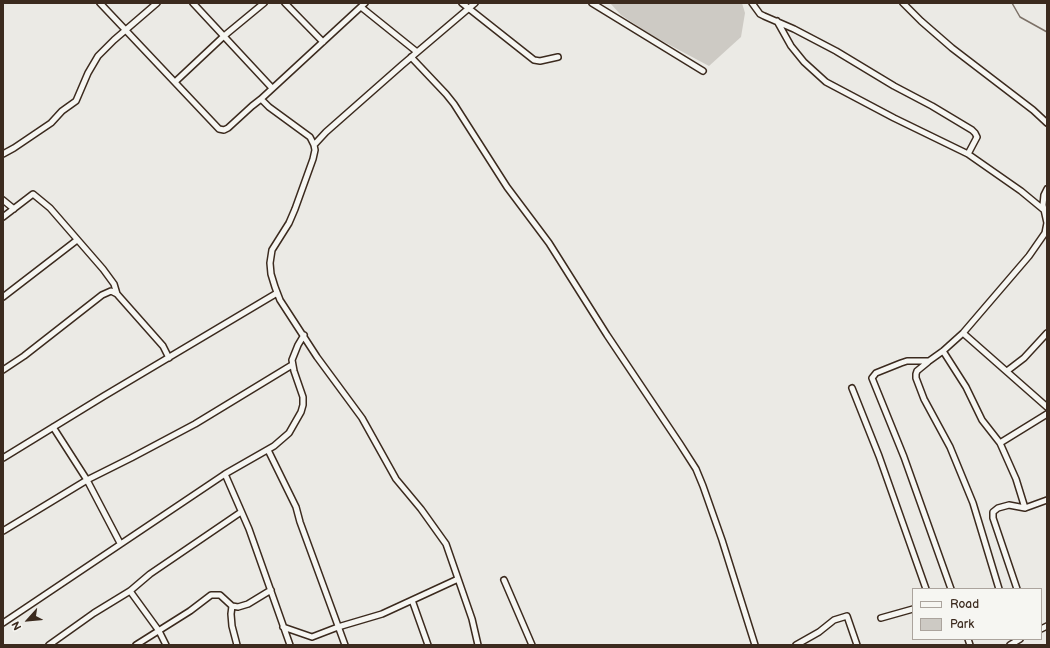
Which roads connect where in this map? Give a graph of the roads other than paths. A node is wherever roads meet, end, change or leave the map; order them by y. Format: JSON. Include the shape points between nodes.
{"nodes":[{"id":1,"x":100,"y":3,"type":"edge"},
{"id":2,"x":157,"y":3,"type":"edge"},
{"id":3,"x":193,"y":3,"type":"edge"},
{"id":4,"x":264,"y":3,"type":"edge"},
{"id":5,"x":285,"y":3,"type":"edge"},
{"id":6,"x":366,"y":3,"type":"edge"},
{"id":7,"x":462,"y":3,"type":"edge"},
{"id":8,"x":475,"y":3,"type":"edge"},
{"id":9,"x":592,"y":3,"type":"edge"},
{"id":10,"x":752,"y":3,"type":"edge"},
{"id":11,"x":904,"y":3,"type":"edge"},
{"id":12,"x":361,"y":7,"type":"junction"},
{"id":13,"x":469,"y":8,"type":"junction"},
{"id":14,"x":777,"y":21,"type":"junction"},
{"id":15,"x":126,"y":30,"type":"junction"},
{"id":16,"x":224,"y":36,"type":"junction"},
{"id":17,"x":323,"y":42,"type":"junction"},
{"id":18,"x":417,"y":52,"type":"junction"},
{"id":19,"x":411,"y":57,"type":"junction"},
{"id":20,"x":558,"y":57,"type":"dead end"},
{"id":21,"x":703,"y":71,"type":"dead end"},
{"id":22,"x":175,"y":82,"type":"junction"},
{"id":23,"x":272,"y":88,"type":"junction"},
{"id":24,"x":261,"y":99,"type":"junction"},
{"id":25,"x":1047,"y":123,"type":"edge"},
{"id":26,"x":314,"y":145,"type":"junction"},
{"id":27,"x":3,"y":154,"type":"edge"},
{"id":28,"x":968,"y":154,"type":"junction"},
{"id":29,"x":1047,"y":189,"type":"edge"},
{"id":30,"x":3,"y":200,"type":"edge"},
{"id":31,"x":14,"y":209,"type":"junction"},
{"id":32,"x":1046,"y":212,"type":"edge"},
{"id":33,"x":3,"y":217,"type":"edge"},
{"id":34,"x":77,"y":240,"type":"junction"},
{"id":35,"x":277,"y":293,"type":"junction"},
{"id":36,"x":117,"y":294,"type":"junction"},
{"id":37,"x":3,"y":297,"type":"edge"},
{"id":38,"x":963,"y":333,"type":"junction"},
{"id":39,"x":1047,"y":333,"type":"edge"},
{"id":40,"x":304,"y":335,"type":"junction"},
{"id":41,"x":943,"y":351,"type":"junction"},
{"id":42,"x":169,"y":358,"type":"junction"},
{"id":43,"x":929,"y":361,"type":"junction"},
{"id":44,"x":1017,"y":364,"type":"junction"},
{"id":45,"x":292,"y":365,"type":"junction"},
{"id":46,"x":3,"y":370,"type":"edge"},
{"id":47,"x":1007,"y":371,"type":"junction"},
{"id":48,"x":1014,"y":377,"type":"junction"},
{"id":49,"x":852,"y":388,"type":"dead end"},
{"id":50,"x":1047,"y":407,"type":"edge"},
{"id":51,"x":1047,"y":414,"type":"edge"},
{"id":52,"x":53,"y":427,"type":"junction"},
{"id":53,"x":1000,"y":443,"type":"junction"},
{"id":54,"x":268,"y":450,"type":"junction"},
{"id":55,"x":3,"y":458,"type":"edge"},
{"id":56,"x":225,"y":474,"type":"junction"},
{"id":57,"x":87,"y":480,"type":"junction"},
{"id":58,"x":1047,"y":500,"type":"edge"},
{"id":59,"x":1024,"y":508,"type":"junction"},
{"id":60,"x":241,"y":512,"type":"junction"},
{"id":61,"x":3,"y":531,"type":"edge"},
{"id":62,"x":120,"y":543,"type":"junction"},
{"id":63,"x":458,"y":579,"type":"junction"},
{"id":64,"x":504,"y":580,"type":"dead end"},
{"id":65,"x":926,"y":588,"type":"edge"},
{"id":66,"x":951,"y":588,"type":"edge"},
{"id":67,"x":1000,"y":588,"type":"edge"},
{"id":68,"x":1017,"y":588,"type":"edge"},
{"id":69,"x":271,"y":590,"type":"junction"},
{"id":70,"x":130,"y":591,"type":"junction"},
{"id":71,"x":412,"y":600,"type":"junction"},
{"id":72,"x":232,"y":606,"type":"junction"},
{"id":73,"x":912,"y":609,"type":"edge"},
{"id":74,"x":881,"y":618,"type":"dead end"},
{"id":75,"x":3,"y":623,"type":"edge"},
{"id":76,"x":338,"y":627,"type":"junction"},
{"id":77,"x":284,"y":628,"type":"junction"},
{"id":78,"x":159,"y":631,"type":"junction"},
{"id":79,"x":49,"y":645,"type":"edge"},
{"id":80,"x":136,"y":645,"type":"edge"},
{"id":81,"x":166,"y":645,"type":"edge"},
{"id":82,"x":237,"y":645,"type":"edge"},
{"id":83,"x":290,"y":645,"type":"edge"},
{"id":84,"x":345,"y":645,"type":"edge"},
{"id":85,"x":428,"y":645,"type":"edge"},
{"id":86,"x":478,"y":645,"type":"edge"},
{"id":87,"x":532,"y":645,"type":"edge"},
{"id":88,"x":755,"y":645,"type":"edge"},
{"id":89,"x":796,"y":645,"type":"edge"},
{"id":90,"x":857,"y":645,"type":"edge"}],
"edges":[{"from":1,"to":15,"type":"street"},
{"from":2,"to":15,"type":"street"},
{"from":3,"to":16,"type":"street"},
{"from":4,"to":16,"type":"street"},
{"from":5,"to":17,"type":"street"},
{"from":6,"to":12,"type":"street"},
{"from":7,"to":13,"type":"street"},
{"from":8,"to":13,"type":"street"},
{"from":9,"to":21,"type":"street"},
{"from":10,"to":14,"type":"street","via":[[760,14]]},
{"from":11,"to":25,"type":"street","via":[[952,48]]},
{"from":12,"to":17,"type":"street"},
{"from":12,"to":18,"type":"street"},
{"from":13,"to":18,"type":"street"},
{"from":13,"to":20,"type":"street","via":[[534,60]]},
{"from":14,"to":28,"type":"street","via":[[804,62],[826,82]]},
{"from":14,"to":28,"type":"street","via":[[836,51],[972,130],[976,137]]},
{"from":15,"to":22,"type":"street"},
{"from":15,"to":27,"type":"street","via":[[98,56],[76,101],[51,123]]},
{"from":16,"to":22,"type":"street"},
{"from":16,"to":23,"type":"street"},
{"from":17,"to":23,"type":"street"},
{"from":18,"to":19,"type":"street"},
{"from":19,"to":26,"type":"street"},
{"from":19,"to":88,"type":"street","via":[[454,104],[507,187],[549,243],[696,469],[722,540]]},
{"from":22,"to":24,"type":"street","via":[[221,130],[228,128]]},
{"from":23,"to":24,"type":"street"},
{"from":24,"to":26,"type":"street","via":[[307,134]]},
{"from":26,"to":35,"type":"street","via":[[314,159],[289,223],[270,255],[271,274]]},
{"from":28,"to":32,"type":"street","via":[[1021,190]]},
{"from":29,"to":32,"type":"street","via":[[1043,205]]},
{"from":30,"to":31,"type":"street"},
{"from":31,"to":33,"type":"street"},
{"from":31,"to":34,"type":"street","via":[[33,194],[50,208]]},
{"from":32,"to":38,"type":"street","via":[[1045,233],[1040,242]]},
{"from":34,"to":36,"type":"street","via":[[110,278]]},
{"from":34,"to":37,"type":"street"},
{"from":35,"to":40,"type":"street"},
{"from":35,"to":42,"type":"street"},
{"from":36,"to":42,"type":"street","via":[[163,346]]},
{"from":36,"to":46,"type":"street","via":[[113,290],[106,292]]},
{"from":38,"to":41,"type":"street"},
{"from":38,"to":47,"type":"street"},
{"from":39,"to":44,"type":"street"},
{"from":40,"to":45,"type":"street","via":[[293,355]]},
{"from":40,"to":63,"type":"street","via":[[317,358],[362,418],[396,479],[422,509],[446,544]]},
{"from":41,"to":43,"type":"street"},
{"from":41,"to":53,"type":"street","via":[[966,387],[982,420]]},
{"from":42,"to":52,"type":"street"},
{"from":43,"to":66,"type":"street","via":[[907,361],[876,373],[872,378],[904,457]]},
{"from":43,"to":67,"type":"street","via":[[917,371],[916,378],[924,399],[950,447],[973,502]]},
{"from":44,"to":47,"type":"street"},
{"from":44,"to":48,"type":"street"},
{"from":45,"to":54,"type":"street","via":[[303,397],[302,408],[289,433]]},
{"from":45,"to":57,"type":"street","via":[[201,420]]},
{"from":47,"to":48,"type":"street"},
{"from":48,"to":50,"type":"street"},
{"from":49,"to":65,"type":"street"},
{"from":51,"to":53,"type":"street"},
{"from":52,"to":55,"type":"street"},
{"from":52,"to":57,"type":"street"},
{"from":53,"to":59,"type":"street","via":[[1016,479]]},
{"from":54,"to":56,"type":"street"},
{"from":54,"to":76,"type":"street","via":[[296,507]]},
{"from":56,"to":60,"type":"street"},
{"from":56,"to":62,"type":"street"},
{"from":57,"to":61,"type":"street"},
{"from":57,"to":62,"type":"street"},
{"from":58,"to":59,"type":"street"},
{"from":59,"to":68,"type":"street","via":[[1009,505],[993,512]]},
{"from":60,"to":69,"type":"street"},
{"from":60,"to":70,"type":"street","via":[[150,574]]},
{"from":62,"to":75,"type":"street"},
{"from":63,"to":71,"type":"street"},
{"from":63,"to":86,"type":"street"},
{"from":64,"to":87,"type":"street"},
{"from":69,"to":72,"type":"street","via":[[243,606]]},
{"from":69,"to":77,"type":"street"},
{"from":70,"to":78,"type":"street"},
{"from":70,"to":79,"type":"street"},
{"from":71,"to":76,"type":"street","via":[[382,614]]},
{"from":71,"to":85,"type":"street"},
{"from":72,"to":78,"type":"street","via":[[220,595],[211,596]]},
{"from":72,"to":82,"type":"street","via":[[231,618]]},
{"from":73,"to":74,"type":"street"},
{"from":76,"to":77,"type":"street","via":[[312,637]]},
{"from":76,"to":84,"type":"street"},
{"from":77,"to":83,"type":"street"},
{"from":78,"to":80,"type":"street"},
{"from":78,"to":81,"type":"street"},
{"from":89,"to":90,"type":"street","via":[[819,632],[831,621],[846,616]]}]}
